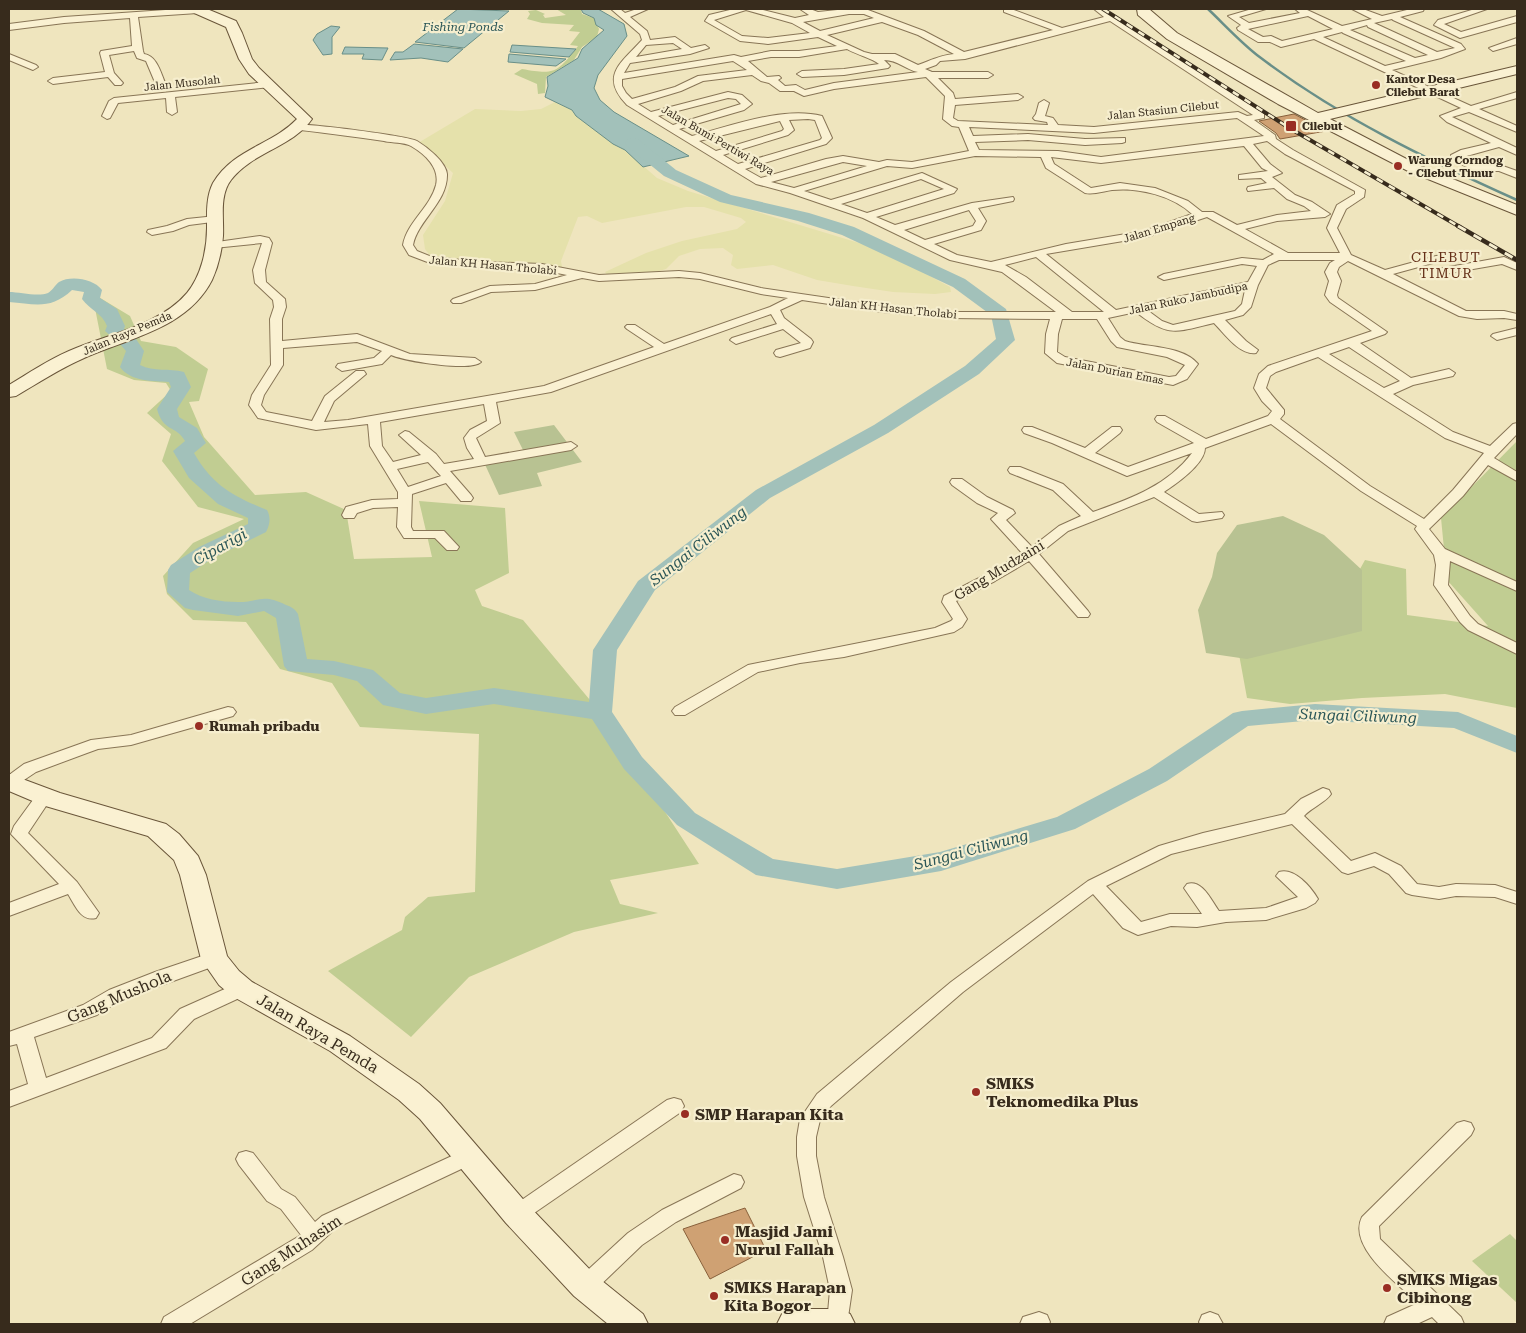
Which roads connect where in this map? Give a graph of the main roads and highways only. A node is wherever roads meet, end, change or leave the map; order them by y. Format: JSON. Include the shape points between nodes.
{"nodes":[{"id":1,"x":198,"y":9,"type":"edge"},
{"id":2,"x":1143,"y":9,"type":"edge"},
{"id":3,"x":1517,"y":70,"type":"edge"},
{"id":4,"x":1317,"y":118,"type":"junction"},
{"id":5,"x":1517,"y":210,"type":"edge"},
{"id":6,"x":9,"y":392,"type":"edge"},
{"id":7,"x":9,"y":782,"type":"edge"},
{"id":8,"x":632,"y":1324,"type":"edge"},
{"id":9,"x":793,"y":1324,"type":"edge"},
{"id":10,"x":838,"y":1324,"type":"edge"}],
"edges":[{"from":1,"to":6,"type":"main road","name":"Jalan Raya Pemda","via":[[230,24],[253,79],[302,123],[239,163],[225,177],[216,194],[214,245],[203,282],[188,303],[141,329],[53,366]]},
{"from":2,"to":4,"type":"main road","via":[[1146,17],[1172,36],[1237,76]]},
{"from":3,"to":4,"type":"main road"},
{"from":4,"to":5,"type":"main road","via":[[1413,168]]},
{"from":7,"to":8,"type":"main road","name":"Jalan Raya Pemda","via":[[44,797],[157,830],[170,840],[185,856],[193,876],[214,960],[238,995],[332,1038],[386,1073],[430,1111],[467,1157],[585,1286]]},
{"from":9,"to":10,"type":"main road"}]}
